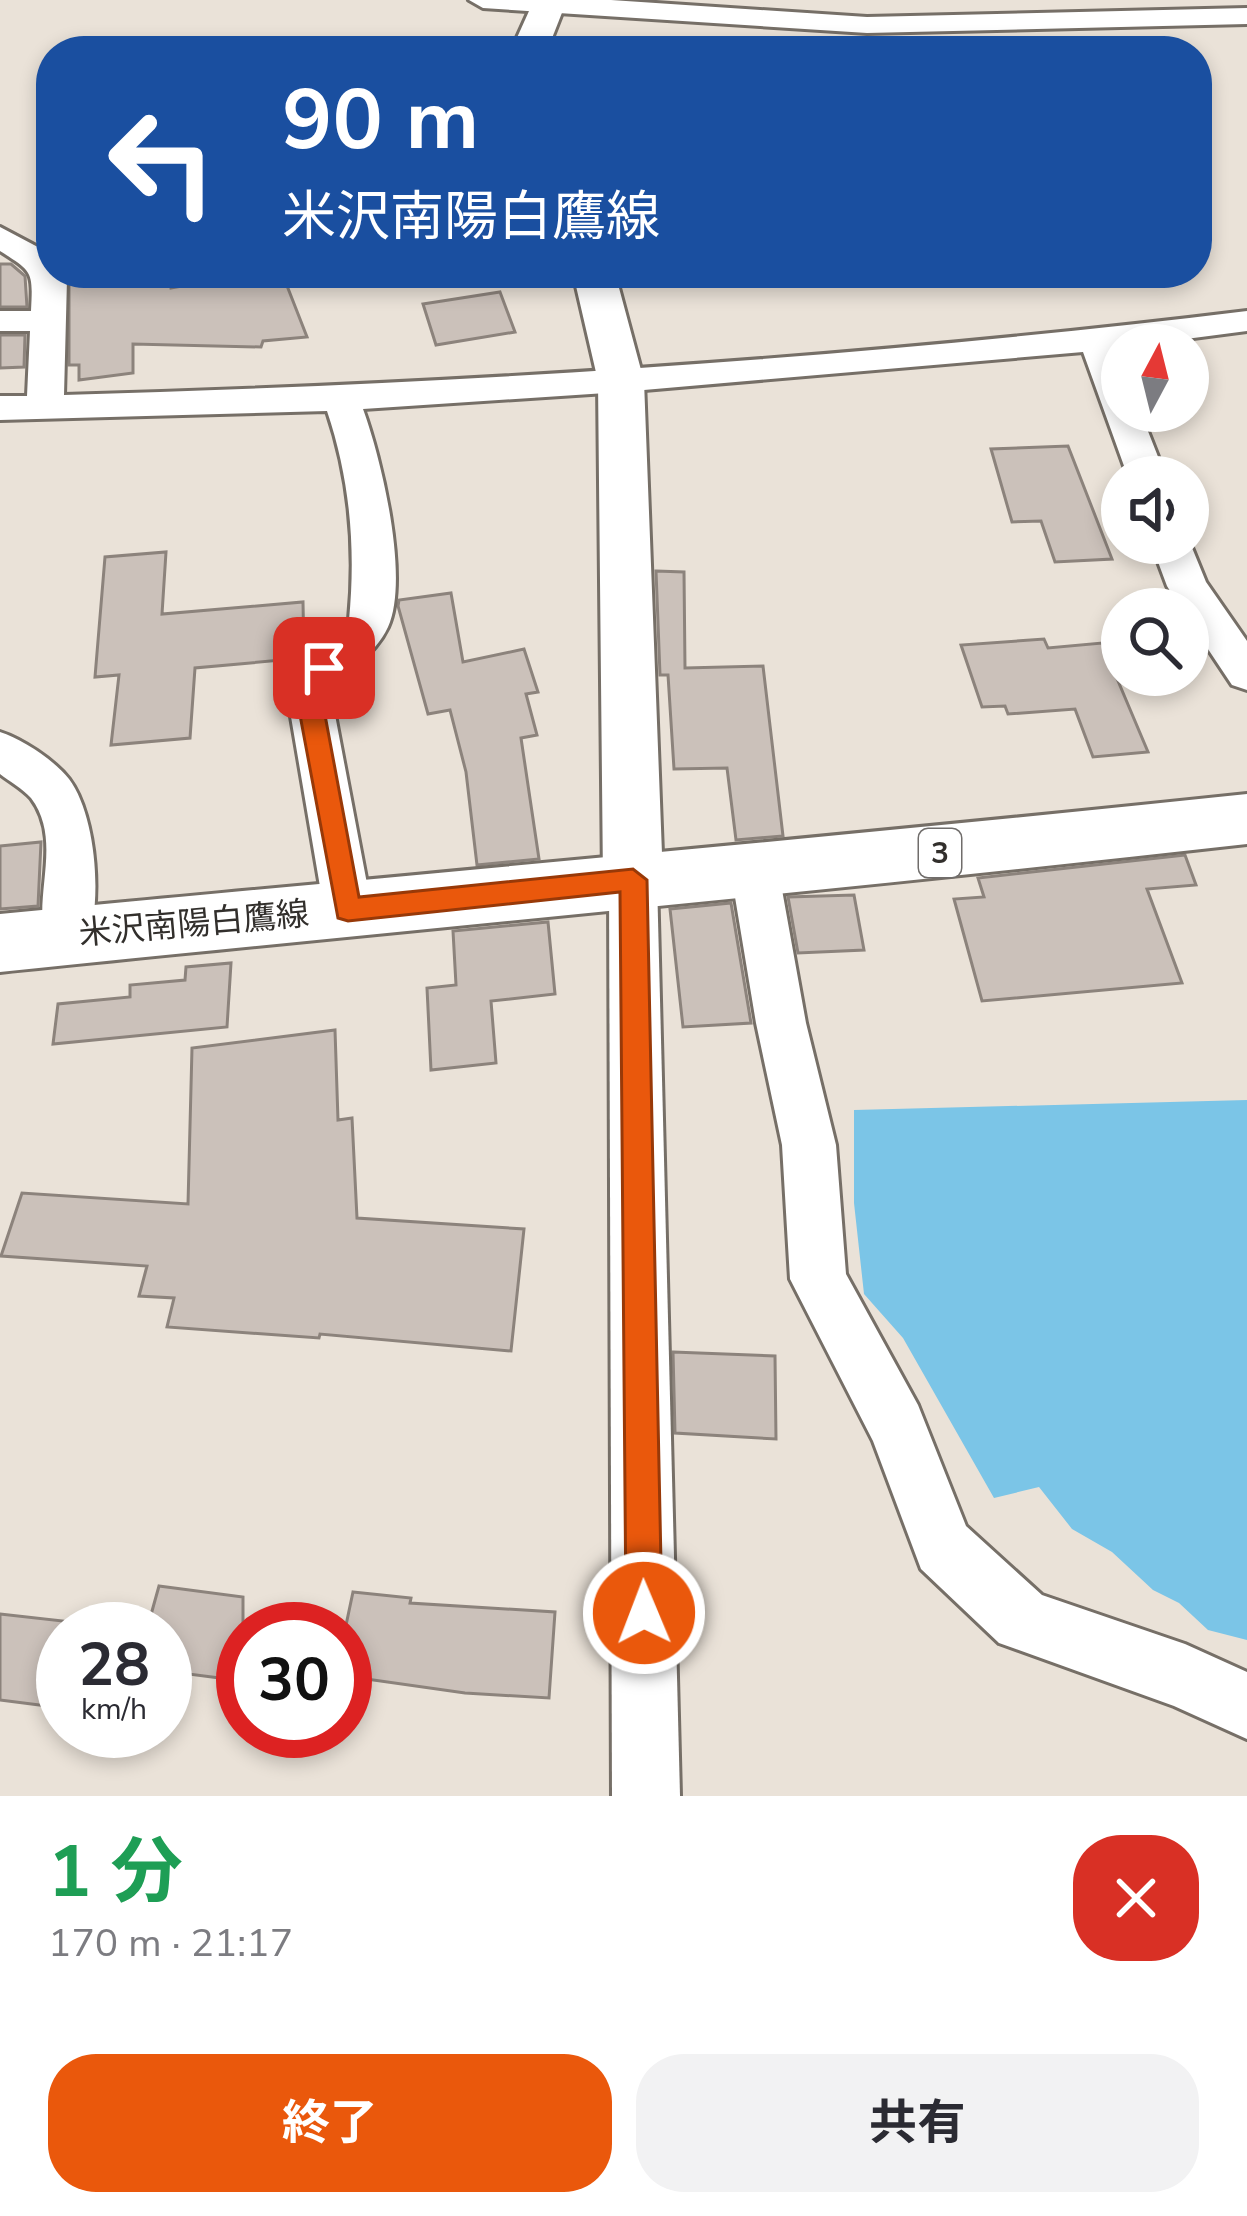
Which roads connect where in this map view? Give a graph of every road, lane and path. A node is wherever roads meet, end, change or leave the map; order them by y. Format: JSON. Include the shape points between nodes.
{"nodes":[{"id":1,"x":483,"y":0,"type":"edge"},
{"id":2,"x":548,"y":5,"type":"junction"},
{"id":3,"x":1247,"y":16,"type":"edge"},
{"id":4,"x":535,"y":36,"type":"edge"},
{"id":5,"x":0,"y":237,"type":"edge"},
{"id":6,"x":36,"y":258,"type":"edge"},
{"id":7,"x":50,"y":288,"type":"edge"},
{"id":8,"x":598,"y":288,"type":"edge"},
{"id":9,"x":0,"y":321,"type":"edge"},
{"id":10,"x":49,"y":321,"type":"junction"},
{"id":11,"x":1247,"y":321,"type":"edge"},
{"id":12,"x":1096,"y":340,"type":"junction"},
{"id":13,"x":1101,"y":354,"type":"edge"},
{"id":14,"x":622,"y":381,"type":"junction"},
{"id":15,"x":341,"y":399,"type":"junction"},
{"id":16,"x":45,"y":406,"type":"junction"},
{"id":17,"x":0,"y":408,"type":"edge"},
{"id":18,"x":1179,"y":564,"type":"edge"},
{"id":19,"x":1247,"y":674,"type":"edge"},
{"id":20,"x":0,"y":748,"type":"edge"},
{"id":21,"x":1247,"y":819,"type":"edge"},
{"id":22,"x":755,"y":873,"type":"junction"},
{"id":23,"x":633,"y":880,"type":"junction"},
{"id":24,"x":348,"y":910,"type":"junction"},
{"id":25,"x":67,"y":936,"type":"junction"},
{"id":26,"x":0,"y":944,"type":"edge"},
{"id":27,"x":1247,"y":1706,"type":"edge"},
{"id":28,"x":646,"y":1796,"type":"edge"}],
"edges":[{"from":1,"to":2,"type":"street"},
{"from":2,"to":3,"type":"street","via":[[867,25]]},
{"from":2,"to":4,"type":"street"},
{"from":5,"to":6,"type":"street"},
{"from":7,"to":10,"type":"street"},
{"from":8,"to":14,"type":"street"},
{"from":9,"to":10,"type":"street"},
{"from":10,"to":16,"type":"street"},
{"from":11,"to":12,"type":"street"},
{"from":12,"to":13,"type":"street"},
{"from":12,"to":14,"type":"street"},
{"from":14,"to":15,"type":"street"},
{"from":14,"to":23,"type":"street"},
{"from":15,"to":16,"type":"street"},
{"from":15,"to":24,"type":"street","via":[[364,465],[374,573],[369,623],[324,668],[310,699]]},
{"from":16,"to":17,"type":"street"},
{"from":18,"to":19,"type":"street"},
{"from":20,"to":25,"type":"street","via":[[52,790],[72,850]]},
{"from":21,"to":22,"type":"main road","name":"米沢南陽白鷹線","number":"3"},
{"from":22,"to":23,"type":"main road","name":"米沢南陽白鷹線","number":"3"},
{"from":22,"to":27,"type":"street","via":[[809,1145],[818,1279],[897,1426],[943,1547],[1022,1620]]},
{"from":23,"to":24,"type":"main road","name":"米沢南陽白鷹線","number":"3"},
{"from":23,"to":28,"type":"street"},
{"from":24,"to":25,"type":"main road","name":"米沢南陽白鷹線","number":"3"},
{"from":25,"to":26,"type":"main road","name":"米沢南陽白鷹線","number":"3"}]}
